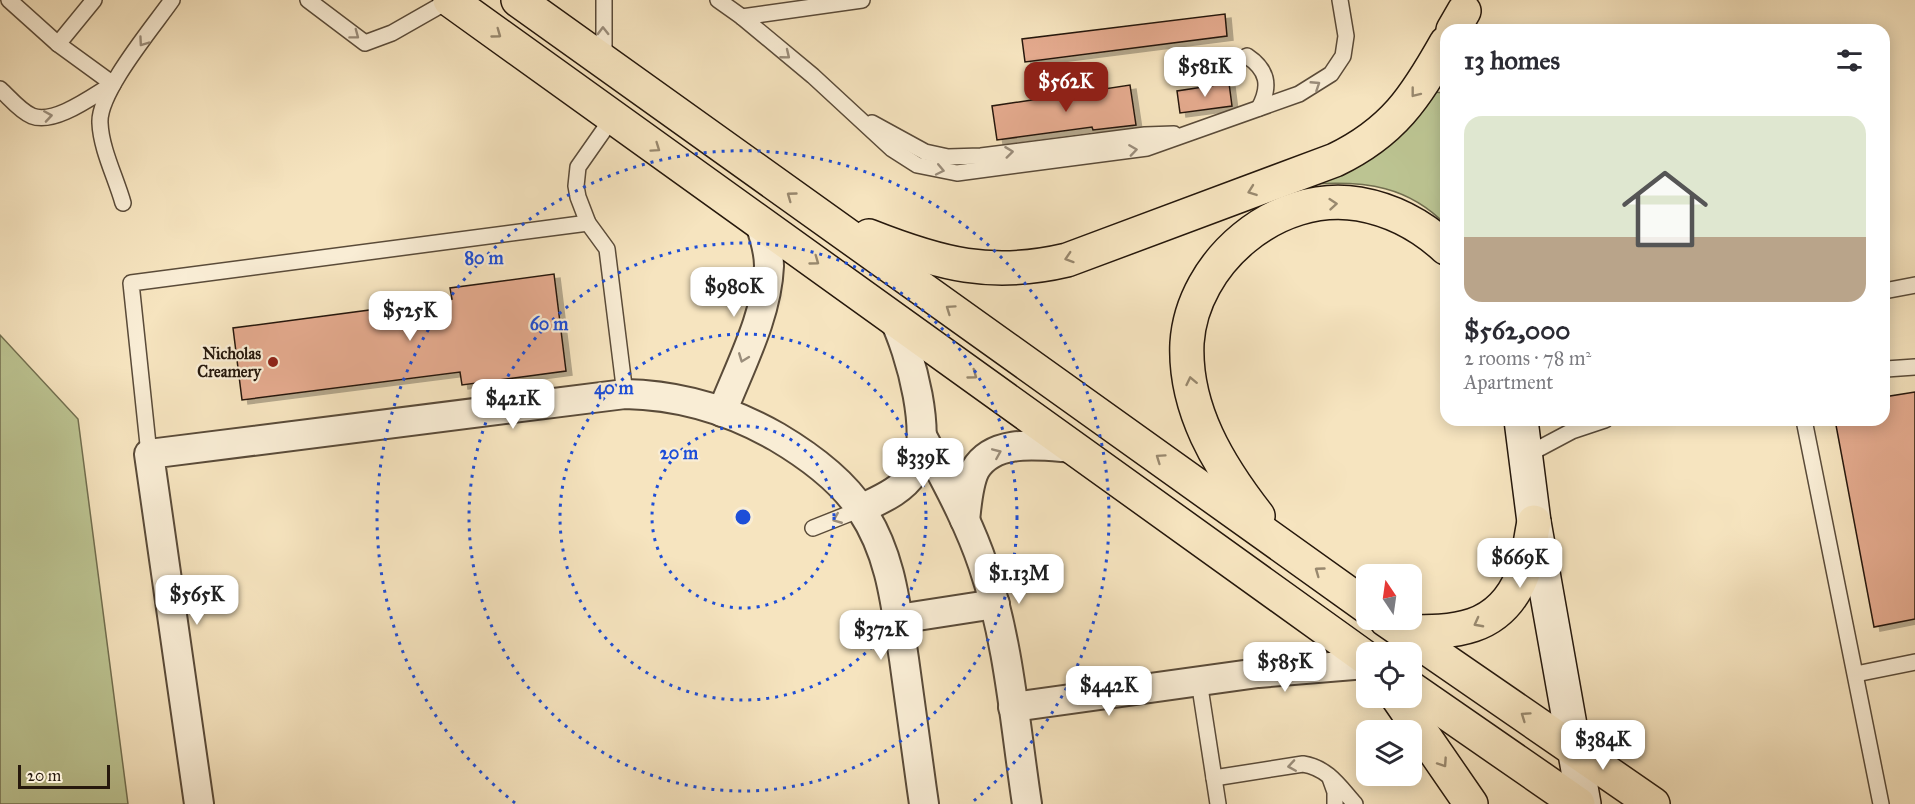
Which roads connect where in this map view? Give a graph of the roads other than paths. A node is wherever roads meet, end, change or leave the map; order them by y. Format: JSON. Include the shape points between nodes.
{"nodes":[{"id":1,"x":9,"y":0,"type":"edge"},
{"id":2,"x":94,"y":0,"type":"edge"},
{"id":3,"x":172,"y":0,"type":"edge"},
{"id":4,"x":308,"y":0,"type":"edge"},
{"id":5,"x":450,"y":0,"type":"edge"},
{"id":6,"x":518,"y":0,"type":"edge"},
{"id":7,"x":604,"y":0,"type":"edge"},
{"id":8,"x":718,"y":0,"type":"edge"},
{"id":9,"x":862,"y":0,"type":"edge"},
{"id":10,"x":1341,"y":0,"type":"edge"},
{"id":11,"x":742,"y":16,"type":"junction"},
{"id":12,"x":58,"y":44,"type":"junction"},
{"id":13,"x":1440,"y":54,"type":"edge"},
{"id":14,"x":1247,"y":56,"type":"dead end"},
{"id":15,"x":604,"y":62,"type":"junction"},
{"id":16,"x":113,"y":84,"type":"junction"},
{"id":17,"x":0,"y":89,"type":"edge"},
{"id":18,"x":1259,"y":108,"type":"junction"},
{"id":19,"x":612,"y":117,"type":"junction"},
{"id":20,"x":123,"y":203,"type":"dead end"},
{"id":21,"x":821,"y":218,"type":"junction"},
{"id":22,"x":759,"y":221,"type":"junction"},
{"id":23,"x":588,"y":223,"type":"junction"},
{"id":24,"x":1440,"y":242,"type":"edge"},
{"id":25,"x":1915,"y":285,"type":"edge"},
{"id":26,"x":1890,"y":290,"type":"edge"},
{"id":27,"x":893,"y":317,"type":"junction"},
{"id":28,"x":1915,"y":367,"type":"edge"},
{"id":29,"x":1890,"y":369,"type":"edge"},
{"id":30,"x":625,"y":394,"type":"junction"},
{"id":31,"x":722,"y":412,"type":"junction"},
{"id":32,"x":1522,"y":426,"type":"edge"},
{"id":33,"x":1587,"y":426,"type":"edge"},
{"id":34,"x":1805,"y":426,"type":"edge"},
{"id":35,"x":922,"y":436,"type":"junction"},
{"id":36,"x":1074,"y":448,"type":"junction"},
{"id":37,"x":149,"y":454,"type":"junction"},
{"id":38,"x":1525,"y":456,"type":"junction"},
{"id":39,"x":861,"y":509,"type":"junction"},
{"id":40,"x":965,"y":520,"type":"junction"},
{"id":41,"x":1534,"y":522,"type":"junction"},
{"id":42,"x":813,"y":528,"type":"dead end"},
{"id":43,"x":1277,"y":541,"type":"junction"},
{"id":44,"x":1356,"y":599,"type":"edge"},
{"id":45,"x":995,"y":604,"type":"junction"},
{"id":46,"x":898,"y":619,"type":"junction"},
{"id":47,"x":1422,"y":627,"type":"edge"},
{"id":48,"x":1400,"y":630,"type":"edge"},
{"id":49,"x":1356,"y":651,"type":"edge"},
{"id":50,"x":1915,"y":662,"type":"edge"},
{"id":51,"x":1356,"y":665,"type":"edge"},
{"id":52,"x":1856,"y":674,"type":"junction"},
{"id":53,"x":1199,"y":681,"type":"junction"},
{"id":54,"x":1422,"y":696,"type":"edge"},
{"id":55,"x":1013,"y":707,"type":"junction"},
{"id":56,"x":1405,"y":708,"type":"edge"},
{"id":57,"x":1573,"y":750,"type":"junction"},
{"id":58,"x":1325,"y":770,"type":"junction"},
{"id":59,"x":1214,"y":778,"type":"junction"},
{"id":60,"x":199,"y":804,"type":"edge"},
{"id":61,"x":924,"y":804,"type":"edge"},
{"id":62,"x":1027,"y":804,"type":"edge"},
{"id":63,"x":1218,"y":804,"type":"edge"},
{"id":64,"x":1335,"y":804,"type":"edge"},
{"id":65,"x":1355,"y":804,"type":"edge"},
{"id":66,"x":1471,"y":804,"type":"edge"},
{"id":67,"x":1578,"y":804,"type":"edge"},
{"id":68,"x":1584,"y":804,"type":"edge"},
{"id":69,"x":1653,"y":804,"type":"edge"},
{"id":70,"x":1881,"y":804,"type":"edge"}],
"edges":[{"from":1,"to":12,"type":"lane"},
{"from":2,"to":12,"type":"lane"},
{"from":3,"to":16,"type":"lane","one_way":true},
{"from":4,"to":5,"type":"lane","one_way":true,"via":[[364,43],[392,33]]},
{"from":5,"to":19,"type":"highway","one_way":true},
{"from":6,"to":15,"type":"highway"},
{"from":15,"to":7,"type":"lane","one_way":true},
{"from":8,"to":11,"type":"lane"},
{"from":9,"to":11,"type":"lane"},
{"from":18,"to":10,"type":"lane","one_way":true,"via":[[1311,89],[1331,74],[1343,56],[1346,36]]},
{"from":11,"to":18,"type":"lane","one_way":true,"via":[[856,114],[926,152],[948,157],[1186,134]]},
{"from":12,"to":16,"type":"lane"},
{"from":13,"to":21,"type":"highway","one_way":true,"via":[[1425,80],[1385,130],[1360,148],[1067,260],[1032,268],[963,266],[924,258]]},
{"from":14,"to":18,"type":"lane","via":[[1267,78],[1267,91]]},
{"from":21,"to":15,"type":"highway","one_way":true},
{"from":17,"to":16,"type":"lane","one_way":true,"via":[[29,115],[44,118],[65,112]]},
{"from":16,"to":20,"type":"lane","via":[[99,122]]},
{"from":19,"to":22,"type":"highway","one_way":true},
{"from":19,"to":23,"type":"lane","via":[[578,166],[578,197]]},
{"from":43,"to":21,"type":"highway","one_way":true},
{"from":22,"to":27,"type":"highway","one_way":true},
{"from":22,"to":31,"type":"street","one_way":true,"via":[[769,265],[766,287]]},
{"from":23,"to":30,"type":"lane","via":[[607,249]]},
{"from":23,"to":37,"type":"lane","via":[[131,283]]},
{"from":43,"to":24,"type":"highway","one_way":true,"via":[[1231,481],[1213,451],[1198,413],[1188,372],[1187,343],[1201,292],[1215,268],[1241,239],[1268,221],[1299,208],[1336,203],[1392,212]]},
{"from":25,"to":26,"type":"lane"},
{"from":27,"to":35,"type":"street","via":[[914,374]]},
{"from":27,"to":36,"type":"highway","one_way":true},
{"from":28,"to":29,"type":"lane"},
{"from":30,"to":31,"type":"street","via":[[678,398]]},
{"from":30,"to":37,"type":"street"},
{"from":31,"to":39,"type":"street","via":[[804,454]]},
{"from":32,"to":38,"type":"street"},
{"from":33,"to":38,"type":"lane"},
{"from":34,"to":52,"type":"lane"},
{"from":35,"to":39,"type":"street","via":[[913,473],[884,498]]},
{"from":35,"to":40,"type":"street"},
{"from":40,"to":36,"type":"street","one_way":true,"via":[[975,471],[990,454],[1015,446]]},
{"from":36,"to":49,"type":"highway"},
{"from":37,"to":60,"type":"street"},
{"from":38,"to":41,"type":"street"},
{"from":39,"to":42,"type":"lane","one_way":true},
{"from":39,"to":46,"type":"street","via":[[882,549]]},
{"from":40,"to":45,"type":"street"},
{"from":41,"to":47,"type":"highway","one_way":true,"via":[[1523,574],[1514,593],[1499,609],[1466,629]]},
{"from":41,"to":57,"type":"street"},
{"from":44,"to":43,"type":"highway","one_way":true},
{"from":45,"to":46,"type":"street"},
{"from":45,"to":55,"type":"street"},
{"from":46,"to":61,"type":"street"},
{"from":57,"to":48,"type":"highway","one_way":true},
{"from":50,"to":52,"type":"lane"},
{"from":51,"to":53,"type":"street"},
{"from":52,"to":70,"type":"lane"},
{"from":53,"to":55,"type":"street"},
{"from":53,"to":59,"type":"lane"},
{"from":54,"to":67,"type":"highway"},
{"from":55,"to":62,"type":"street"},
{"from":56,"to":66,"type":"highway","one_way":true},
{"from":57,"to":68,"type":"street"},
{"from":57,"to":69,"type":"highway"},
{"from":58,"to":59,"type":"lane","one_way":true,"via":[[1303,764]]},
{"from":58,"to":64,"type":"lane","via":[[1332,782]]},
{"from":58,"to":65,"type":"lane"},
{"from":59,"to":63,"type":"lane"}]}
